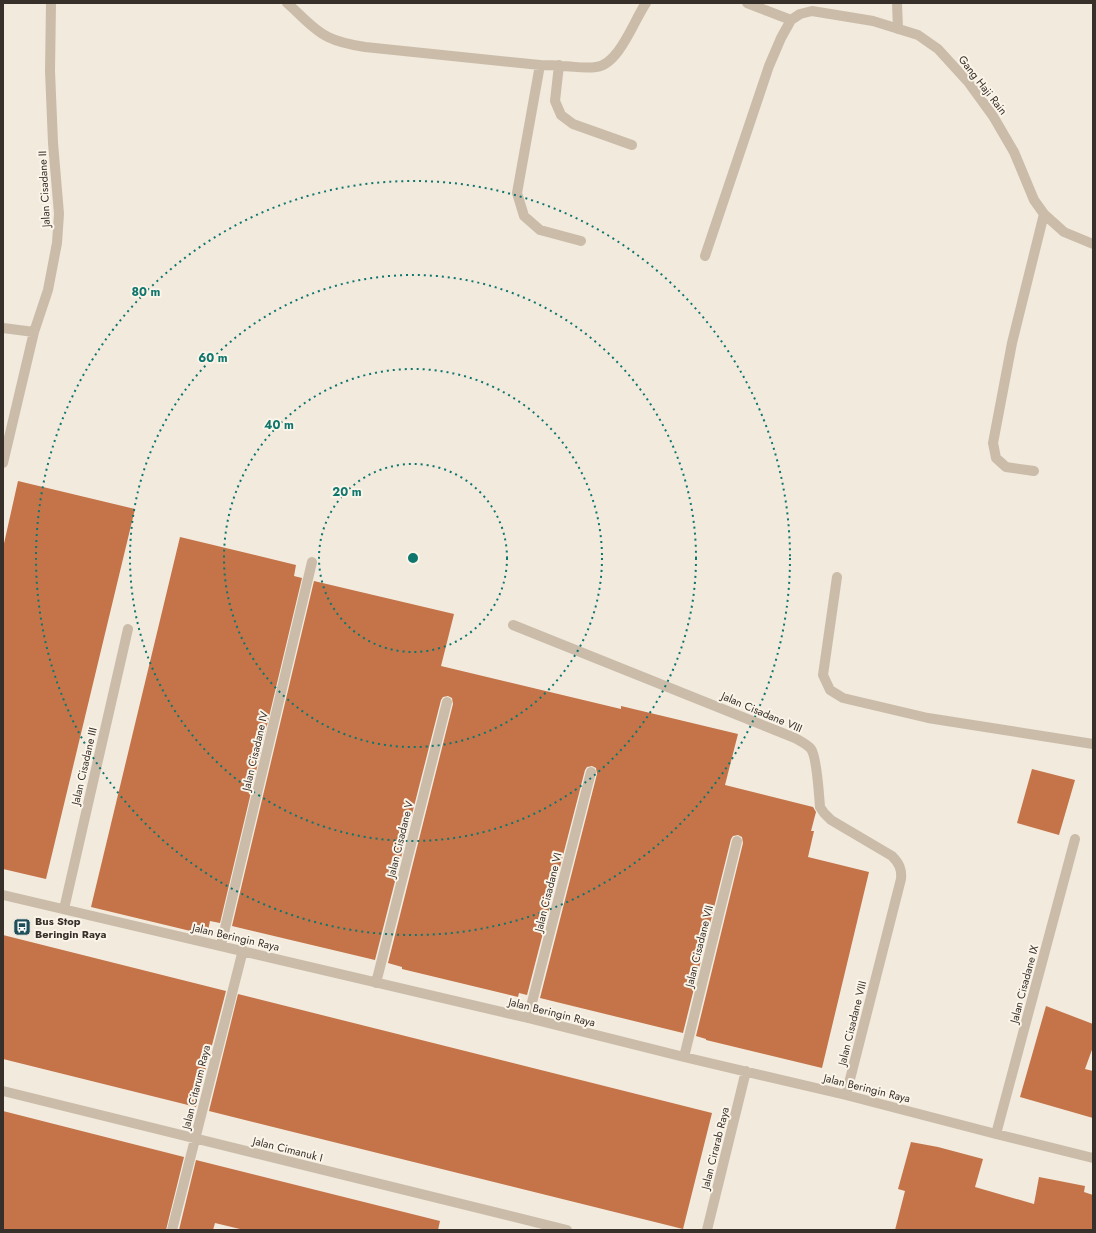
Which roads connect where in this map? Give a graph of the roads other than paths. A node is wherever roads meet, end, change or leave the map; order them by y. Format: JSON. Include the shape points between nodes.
{"nodes":[{"id":1,"x":51,"y":3,"type":"edge"},
{"id":2,"x":287,"y":3,"type":"edge"},
{"id":3,"x":646,"y":3,"type":"edge"},
{"id":4,"x":747,"y":3,"type":"edge"},
{"id":5,"x":897,"y":3,"type":"edge"},
{"id":6,"x":791,"y":20,"type":"junction"},
{"id":7,"x":898,"y":29,"type":"junction"},
{"id":8,"x":540,"y":65,"type":"junction"},
{"id":9,"x":559,"y":65,"type":"junction"},
{"id":10,"x":632,"y":145,"type":"dead end"},
{"id":11,"x":1044,"y":214,"type":"junction"},
{"id":12,"x":581,"y":241,"type":"dead end"},
{"id":13,"x":1093,"y":244,"type":"edge"},
{"id":14,"x":705,"y":256,"type":"dead end"},
{"id":15,"x":3,"y":328,"type":"edge"},
{"id":16,"x":34,"y":332,"type":"junction"},
{"id":17,"x":3,"y":463,"type":"edge"},
{"id":18,"x":1034,"y":471,"type":"dead end"},
{"id":19,"x":312,"y":562,"type":"dead end"},
{"id":20,"x":837,"y":577,"type":"dead end"},
{"id":21,"x":513,"y":625,"type":"dead end"},
{"id":22,"x":128,"y":629,"type":"dead end"},
{"id":23,"x":447,"y":702,"type":"dead end"},
{"id":24,"x":1093,"y":744,"type":"edge"},
{"id":25,"x":591,"y":772,"type":"dead end"},
{"id":26,"x":1075,"y":839,"type":"dead end"},
{"id":27,"x":737,"y":841,"type":"dead end"},
{"id":28,"x":3,"y":896,"type":"edge"},
{"id":29,"x":64,"y":909,"type":"junction"},
{"id":30,"x":221,"y":945,"type":"junction"},
{"id":31,"x":243,"y":950,"type":"junction"},
{"id":32,"x":376,"y":982,"type":"junction"},
{"id":33,"x":528,"y":1018,"type":"junction"},
{"id":34,"x":684,"y":1057,"type":"junction"},
{"id":35,"x":746,"y":1071,"type":"junction"},
{"id":36,"x":3,"y":1091,"type":"edge"},
{"id":37,"x":846,"y":1095,"type":"junction"},
{"id":38,"x":996,"y":1134,"type":"junction"},
{"id":39,"x":195,"y":1138,"type":"junction"},
{"id":40,"x":1093,"y":1158,"type":"edge"},
{"id":41,"x":172,"y":1230,"type":"edge"},
{"id":42,"x":568,"y":1230,"type":"edge"},
{"id":43,"x":707,"y":1230,"type":"edge"}],
"edges":[{"from":1,"to":16,"type":"street","name":"Jalan Cisadane II","via":[[50,71],[59,214],[58,243],[48,290]]},
{"from":2,"to":8,"type":"street","via":[[320,32],[342,43]]},
{"from":3,"to":9,"type":"street","via":[[609,62],[598,67],[586,68]]},
{"from":4,"to":6,"type":"street"},
{"from":5,"to":7,"type":"street"},
{"from":6,"to":7,"type":"street","name":"Gang Haji Rain","via":[[812,11],[874,21]]},
{"from":6,"to":14,"type":"street","via":[[769,66]]},
{"from":7,"to":11,"type":"street","name":"Gang Haji Rain","via":[[918,35],[938,49],[969,83],[993,116],[1014,152],[1034,200]]},
{"from":8,"to":9,"type":"street"},
{"from":8,"to":12,"type":"street","via":[[517,193],[524,216],[540,230]]},
{"from":9,"to":10,"type":"street","via":[[555,101],[561,115],[573,124]]},
{"from":11,"to":13,"type":"street","name":"Gang Haji Rain","via":[[1064,232]]},
{"from":11,"to":18,"type":"street","via":[[1012,343],[993,443],[996,458],[1006,466]]},
{"from":15,"to":16,"type":"street"},
{"from":16,"to":17,"type":"street","name":"Jalan Cisadane II"},
{"from":19,"to":30,"type":"street","name":"Jalan Cisadane IV"},
{"from":20,"to":24,"type":"street","via":[[823,675],[830,690],[843,698],[928,718]]},
{"from":21,"to":37,"type":"street","name":"Jalan Cisadane VIII","via":[[795,738],[811,750],[820,807],[824,813],[831,820],[896,860],[901,872],[900,879]]},
{"from":22,"to":29,"type":"street","name":"Jalan Cisadane III"},
{"from":23,"to":32,"type":"street","name":"Jalan Cisadane V"},
{"from":25,"to":33,"type":"street","name":"Jalan Cisadane VI"},
{"from":26,"to":38,"type":"street","name":"Jalan Cisadane IX"},
{"from":27,"to":34,"type":"street","name":"Jalan Cisadane VII"},
{"from":28,"to":29,"type":"street","name":"Jalan Beringin Raya"},
{"from":29,"to":30,"type":"street","name":"Jalan Beringin Raya"},
{"from":30,"to":31,"type":"street","name":"Jalan Beringin Raya"},
{"from":31,"to":32,"type":"street","name":"Jalan Beringin Raya"},
{"from":31,"to":39,"type":"street","name":"Jalan Citarum Raya"},
{"from":32,"to":33,"type":"street","name":"Jalan Beringin Raya"},
{"from":33,"to":34,"type":"street","name":"Jalan Beringin Raya"},
{"from":34,"to":35,"type":"street","name":"Jalan Beringin Raya"},
{"from":35,"to":37,"type":"street","name":"Jalan Beringin Raya"},
{"from":35,"to":43,"type":"street","name":"Jalan Cirarab Raya"},
{"from":36,"to":39,"type":"street","name":"Jalan Cimanuk I"},
{"from":37,"to":38,"type":"street","name":"Jalan Beringin Raya"},
{"from":38,"to":40,"type":"street","name":"Jalan Beringin Raya"},
{"from":39,"to":41,"type":"street","name":"Jalan Citarum Raya"},
{"from":39,"to":42,"type":"street","name":"Jalan Cimanuk I"}]}
